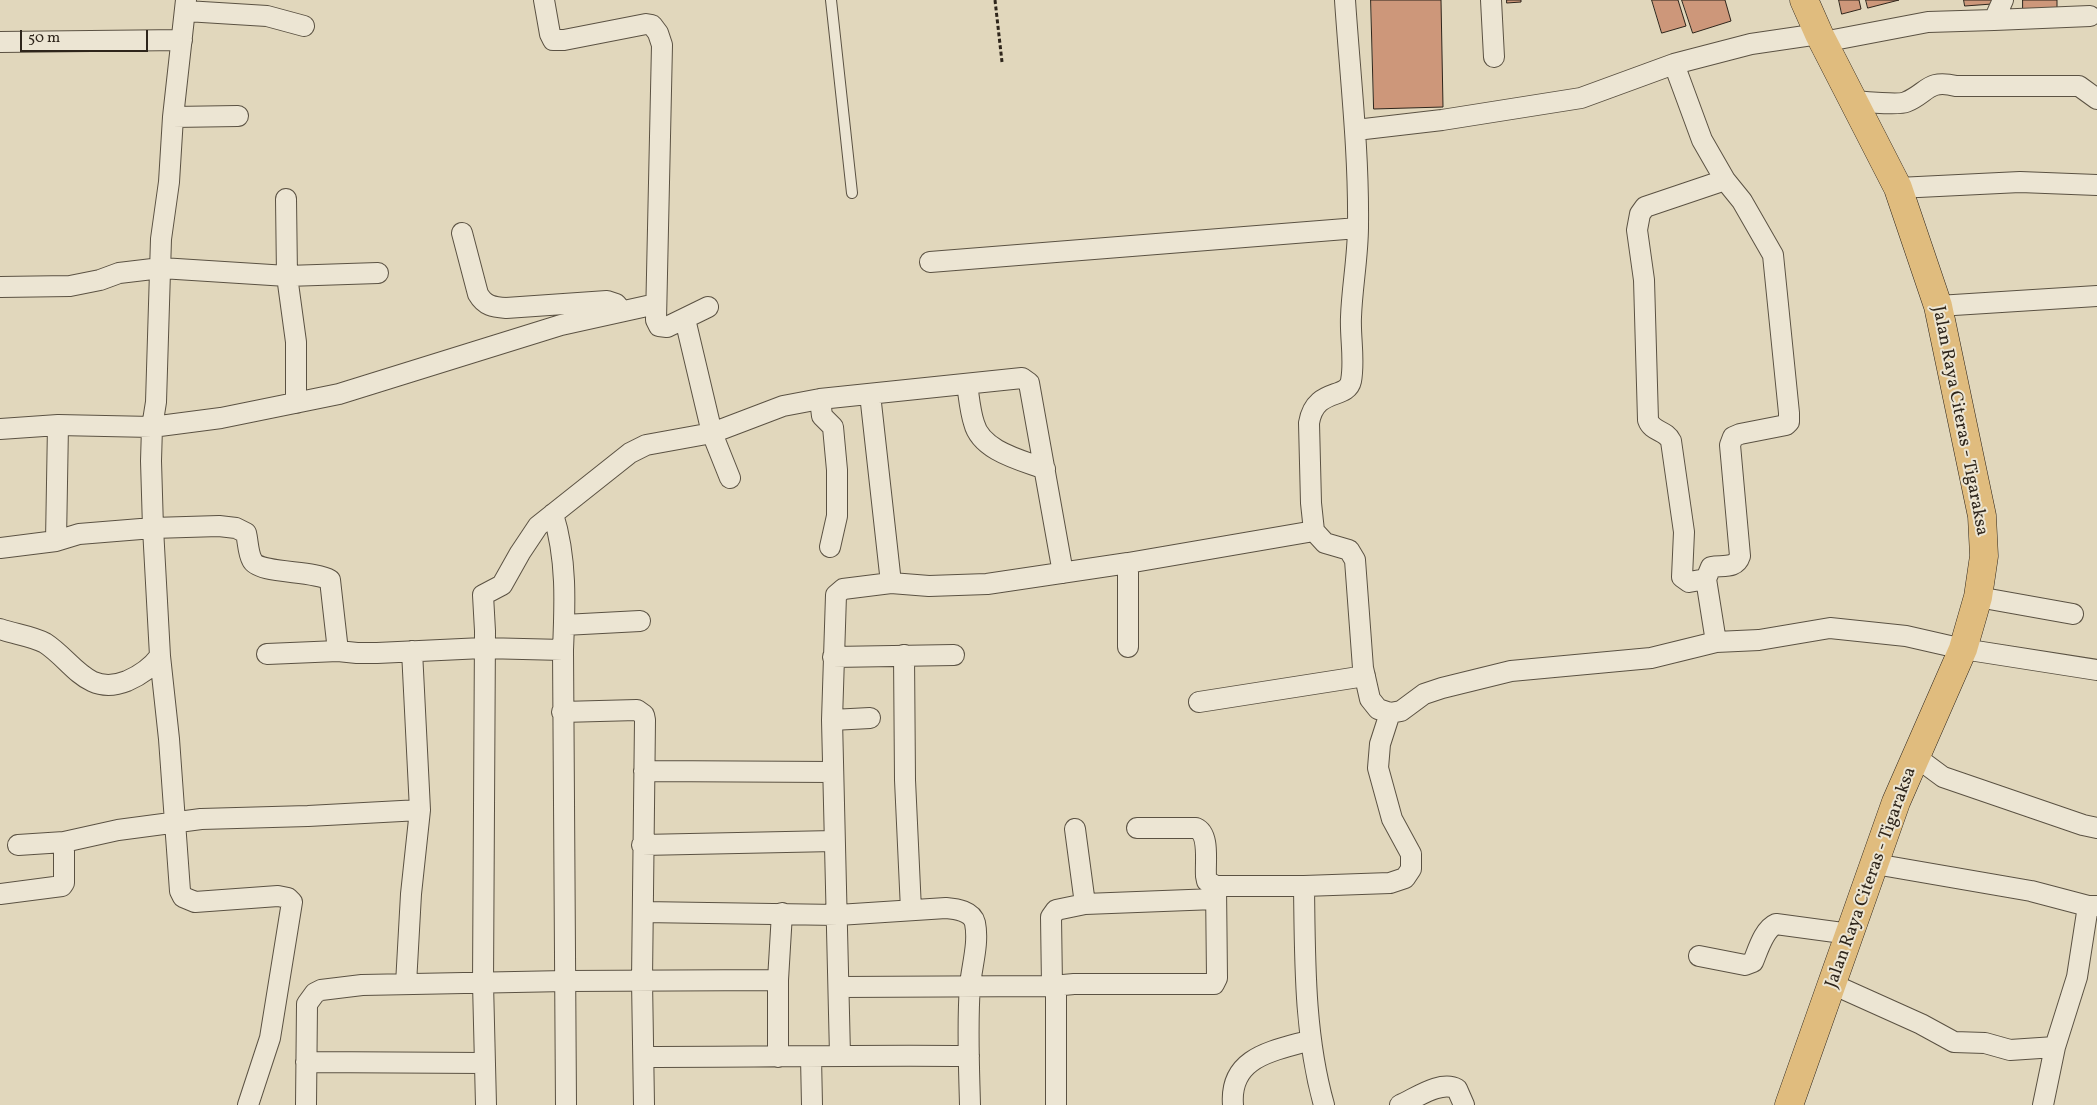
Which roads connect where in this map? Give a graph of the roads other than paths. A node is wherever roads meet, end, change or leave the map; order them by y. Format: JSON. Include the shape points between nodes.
{"nodes":[{"id":1,"x":544,"y":0,"type":"edge"},
{"id":2,"x":831,"y":0,"type":"edge"},
{"id":3,"x":1345,"y":0,"type":"edge"},
{"id":4,"x":1491,"y":0,"type":"edge"},
{"id":5,"x":1804,"y":0,"type":"edge"},
{"id":6,"x":2003,"y":0,"type":"edge"},
{"id":7,"x":186,"y":6,"type":"edge"},
{"id":8,"x":2090,"y":16,"type":"dead end"},
{"id":9,"x":1994,"y":20,"type":"junction"},
{"id":10,"x":304,"y":26,"type":"dead end"},
{"id":11,"x":1821,"y":38,"type":"junction"},
{"id":12,"x":182,"y":40,"type":"junction"},
{"id":13,"x":0,"y":42,"type":"edge"},
{"id":14,"x":1494,"y":57,"type":"dead end"},
{"id":15,"x":1674,"y":64,"type":"junction"},
{"id":16,"x":2097,"y":99,"type":"edge"},
{"id":17,"x":1855,"y":102,"type":"junction"},
{"id":18,"x":238,"y":116,"type":"dead end"},
{"id":19,"x":173,"y":117,"type":"junction"},
{"id":20,"x":1356,"y":130,"type":"junction"},
{"id":21,"x":1726,"y":180,"type":"junction"},
{"id":22,"x":2097,"y":185,"type":"edge"},
{"id":23,"x":1898,"y":188,"type":"junction"},
{"id":24,"x":852,"y":193,"type":"dead end"},
{"id":25,"x":286,"y":199,"type":"dead end"},
{"id":26,"x":1358,"y":228,"type":"junction"},
{"id":27,"x":462,"y":233,"type":"dead end"},
{"id":28,"x":930,"y":262,"type":"dead end"},
{"id":29,"x":161,"y":268,"type":"junction"},
{"id":30,"x":378,"y":273,"type":"dead end"},
{"id":31,"x":287,"y":276,"type":"junction"},
{"id":32,"x":0,"y":287,"type":"edge"},
{"id":33,"x":2097,"y":296,"type":"edge"},
{"id":34,"x":656,"y":304,"type":"junction"},
{"id":35,"x":1938,"y":306,"type":"junction"},
{"id":36,"x":708,"y":307,"type":"dead end"},
{"id":37,"x":622,"y":311,"type":"junction"},
{"id":38,"x":685,"y":319,"type":"junction"},
{"id":39,"x":967,"y":384,"type":"junction"},
{"id":40,"x":870,"y":394,"type":"junction"},
{"id":41,"x":820,"y":399,"type":"junction"},
{"id":42,"x":296,"y":403,"type":"junction"},
{"id":43,"x":58,"y":425,"type":"junction"},
{"id":44,"x":152,"y":428,"type":"junction"},
{"id":45,"x":0,"y":429,"type":"edge"},
{"id":46,"x":712,"y":433,"type":"junction"},
{"id":47,"x":1044,"y":469,"type":"junction"},
{"id":48,"x":730,"y":478,"type":"dead end"},
{"id":49,"x":553,"y":514,"type":"junction"},
{"id":50,"x":153,"y":528,"type":"junction"},
{"id":51,"x":1314,"y":531,"type":"junction"},
{"id":52,"x":56,"y":541,"type":"junction"},
{"id":53,"x":830,"y":547,"type":"dead end"},
{"id":54,"x":0,"y":548,"type":"edge"},
{"id":55,"x":1128,"y":563,"type":"junction"},
{"id":56,"x":1064,"y":572,"type":"junction"},
{"id":57,"x":1706,"y":579,"type":"junction"},
{"id":58,"x":891,"y":583,"type":"junction"},
{"id":59,"x":1978,"y":597,"type":"junction"},
{"id":60,"x":2073,"y":614,"type":"dead end"},
{"id":61,"x":640,"y":621,"type":"dead end"},
{"id":62,"x":564,"y":625,"type":"junction"},
{"id":63,"x":0,"y":629,"type":"edge"},
{"id":64,"x":1716,"y":642,"type":"junction"},
{"id":65,"x":1128,"y":647,"type":"dead end"},
{"id":66,"x":484,"y":648,"type":"junction"},
{"id":67,"x":1963,"y":649,"type":"junction"},
{"id":68,"x":563,"y":650,"type":"junction"},
{"id":69,"x":338,"y":651,"type":"junction"},
{"id":70,"x":412,"y":651,"type":"junction"},
{"id":71,"x":267,"y":654,"type":"dead end"},
{"id":72,"x":954,"y":654,"type":"dead end"},
{"id":73,"x":904,"y":655,"type":"junction"},
{"id":74,"x":160,"y":656,"type":"junction"},
{"id":75,"x":833,"y":657,"type":"junction"},
{"id":76,"x":2097,"y":670,"type":"edge"},
{"id":77,"x":1365,"y":676,"type":"junction"},
{"id":78,"x":1199,"y":702,"type":"dead end"},
{"id":79,"x":562,"y":712,"type":"junction"},
{"id":80,"x":1390,"y":713,"type":"junction"},
{"id":81,"x":870,"y":718,"type":"dead end"},
{"id":82,"x":832,"y":720,"type":"junction"},
{"id":83,"x":1916,"y":757,"type":"junction"},
{"id":84,"x":644,"y":771,"type":"junction"},
{"id":85,"x":833,"y":772,"type":"junction"},
{"id":86,"x":420,"y":810,"type":"junction"},
{"id":87,"x":176,"y":821,"type":"junction"},
{"id":88,"x":1137,"y":828,"type":"dead end"},
{"id":89,"x":2097,"y":828,"type":"edge"},
{"id":90,"x":1075,"y":829,"type":"dead end"},
{"id":91,"x":834,"y":841,"type":"junction"},
{"id":92,"x":64,"y":842,"type":"junction"},
{"id":93,"x":18,"y":845,"type":"dead end"},
{"id":94,"x":642,"y":845,"type":"junction"},
{"id":95,"x":1875,"y":864,"type":"junction"},
{"id":96,"x":1304,"y":886,"type":"junction"},
{"id":97,"x":1216,"y":892,"type":"junction"},
{"id":98,"x":0,"y":894,"type":"edge"},
{"id":99,"x":1085,"y":904,"type":"junction"},
{"id":100,"x":2092,"y":906,"type":"edge"},
{"id":101,"x":911,"y":910,"type":"junction"},
{"id":102,"x":643,"y":912,"type":"junction"},
{"id":103,"x":782,"y":913,"type":"junction"},
{"id":104,"x":838,"y":915,"type":"junction"},
{"id":105,"x":1850,"y":934,"type":"junction"},
{"id":106,"x":1699,"y":956,"type":"dead end"},
{"id":107,"x":642,"y":980,"type":"junction"},
{"id":108,"x":778,"y":980,"type":"junction"},
{"id":109,"x":566,"y":981,"type":"junction"},
{"id":110,"x":483,"y":983,"type":"junction"},
{"id":111,"x":406,"y":984,"type":"junction"},
{"id":112,"x":1832,"y":984,"type":"junction"},
{"id":113,"x":970,"y":986,"type":"junction"},
{"id":114,"x":1054,"y":986,"type":"junction"},
{"id":115,"x":838,"y":987,"type":"junction"},
{"id":116,"x":1311,"y":1040,"type":"junction"},
{"id":117,"x":2054,"y":1047,"type":"junction"},
{"id":118,"x":840,"y":1055,"type":"junction"},
{"id":119,"x":969,"y":1056,"type":"junction"},
{"id":120,"x":778,"y":1057,"type":"junction"},
{"id":121,"x":811,"y":1057,"type":"junction"},
{"id":122,"x":644,"y":1058,"type":"junction"},
{"id":123,"x":306,"y":1062,"type":"junction"},
{"id":124,"x":484,"y":1062,"type":"junction"},
{"id":125,"x":248,"y":1105,"type":"edge"},
{"id":126,"x":306,"y":1105,"type":"edge"},
{"id":127,"x":486,"y":1105,"type":"edge"},
{"id":128,"x":566,"y":1105,"type":"edge"},
{"id":129,"x":644,"y":1105,"type":"edge"},
{"id":130,"x":812,"y":1105,"type":"edge"},
{"id":131,"x":970,"y":1105,"type":"edge"},
{"id":132,"x":1056,"y":1105,"type":"edge"},
{"id":133,"x":1233,"y":1105,"type":"edge"},
{"id":134,"x":1324,"y":1105,"type":"edge"},
{"id":135,"x":1400,"y":1105,"type":"edge"},
{"id":136,"x":1464,"y":1105,"type":"edge"},
{"id":137,"x":1788,"y":1105,"type":"edge"},
{"id":138,"x":2043,"y":1105,"type":"edge"}],
"edges":[{"from":1,"to":34,"type":"street","via":[[553,40],[646,24],[658,32],[662,45]]},
{"from":2,"to":24,"type":"lane"},
{"from":3,"to":20,"type":"street"},
{"from":4,"to":14,"type":"street"},
{"from":5,"to":11,"type":"main road","name":"Jalan Raya Citeras - Tigaraksa"},
{"from":6,"to":9,"type":"street"},
{"from":7,"to":10,"type":"street","via":[[267,16]]},
{"from":7,"to":12,"type":"street"},
{"from":8,"to":9,"type":"street"},
{"from":9,"to":11,"type":"street","via":[[1928,22]]},
{"from":11,"to":15,"type":"street","via":[[1751,44]]},
{"from":11,"to":17,"type":"main road","name":"Jalan Raya Citeras - Tigaraksa"},
{"from":12,"to":13,"type":"street"},
{"from":12,"to":19,"type":"street"},
{"from":15,"to":20,"type":"street","via":[[1581,98]]},
{"from":15,"to":21,"type":"street","via":[[1702,140]]},
{"from":16,"to":17,"type":"street","via":[[2079,86],[1956,86],[1942,82],[1905,103]]},
{"from":17,"to":23,"type":"main road","name":"Jalan Raya Citeras - Tigaraksa"},
{"from":18,"to":19,"type":"street"},
{"from":19,"to":29,"type":"street"},
{"from":20,"to":26,"type":"street"},
{"from":21,"to":57,"type":"street","via":[[1773,255],[1790,418],[1782,427],[1733,437],[1730,445],[1740,556],[1734,565],[1711,567]]},
{"from":21,"to":57,"type":"street","via":[[1645,207],[1637,230],[1644,280],[1648,420],[1671,441],[1684,532],[1682,577],[1689,582]]},
{"from":22,"to":23,"type":"street","via":[[2020,182]]},
{"from":23,"to":35,"type":"main road","name":"Jalan Raya Citeras - Tigaraksa"},
{"from":25,"to":31,"type":"street"},
{"from":26,"to":28,"type":"street"},
{"from":26,"to":51,"type":"street","via":[[1350,384],[1343,391],[1318,402],[1311,411],[1309,423]]},
{"from":27,"to":37,"type":"street","via":[[478,294],[492,307],[607,301]]},
{"from":29,"to":31,"type":"street"},
{"from":29,"to":32,"type":"street","via":[[119,273],[70,286]]},
{"from":29,"to":44,"type":"street","via":[[156,402]]},
{"from":30,"to":31,"type":"street"},
{"from":31,"to":42,"type":"street","via":[[296,342]]},
{"from":33,"to":35,"type":"street"},
{"from":34,"to":37,"type":"street"},
{"from":34,"to":38,"type":"street","via":[[659,326]]},
{"from":35,"to":59,"type":"main road","name":"Jalan Raya Citeras - Tigaraksa","via":[[1982,516],[1984,556]]},
{"from":36,"to":38,"type":"street"},
{"from":37,"to":42,"type":"street","via":[[561,325],[339,394]]},
{"from":38,"to":46,"type":"street"},
{"from":39,"to":40,"type":"street"},
{"from":39,"to":47,"type":"street","via":[[974,425],[980,436],[1007,454]]},
{"from":39,"to":47,"type":"street","via":[[1022,378],[1029,383]]},
{"from":40,"to":41,"type":"street"},
{"from":40,"to":58,"type":"street"},
{"from":41,"to":46,"type":"street","via":[[782,406]]},
{"from":41,"to":53,"type":"street","via":[[822,416],[832,424],[834,431],[837,470],[837,516]]},
{"from":42,"to":44,"type":"street"},
{"from":43,"to":44,"type":"street"},
{"from":43,"to":45,"type":"street"},
{"from":43,"to":52,"type":"street"},
{"from":44,"to":50,"type":"street"},
{"from":46,"to":48,"type":"street"},
{"from":46,"to":49,"type":"street","via":[[646,445],[630,453]]},
{"from":47,"to":56,"type":"street"},
{"from":49,"to":62,"type":"street","via":[[564,564]]},
{"from":49,"to":66,"type":"street","via":[[530,537],[502,585],[483,595]]},
{"from":50,"to":52,"type":"street","via":[[79,534]]},
{"from":50,"to":69,"type":"street","via":[[236,528],[246,533],[252,562],[260,568],[311,573],[330,580]]},
{"from":50,"to":74,"type":"street"},
{"from":51,"to":55,"type":"street"},
{"from":51,"to":77,"type":"street","via":[[1325,543],[1350,550],[1355,560]]},
{"from":52,"to":54,"type":"street"},
{"from":55,"to":56,"type":"street"},
{"from":55,"to":65,"type":"street"},
{"from":56,"to":58,"type":"street","via":[[986,584],[929,586]]},
{"from":57,"to":64,"type":"street"},
{"from":58,"to":75,"type":"street","via":[[843,589],[836,596]]},
{"from":59,"to":60,"type":"street"},
{"from":59,"to":67,"type":"main road","name":"Jalan Raya Citeras - Tigaraksa"},
{"from":61,"to":62,"type":"street"},
{"from":62,"to":68,"type":"street"},
{"from":63,"to":74,"type":"street","via":[[44,643],[90,681],[104,686],[137,677],[152,667]]},
{"from":64,"to":67,"type":"street","via":[[1759,640],[1830,628],[1906,636]]},
{"from":64,"to":80,"type":"street","via":[[1650,658],[1511,671],[1424,694],[1401,710]]},
{"from":66,"to":68,"type":"street"},
{"from":66,"to":70,"type":"street"},
{"from":66,"to":110,"type":"street"},
{"from":67,"to":76,"type":"street"},
{"from":67,"to":83,"type":"main road","name":"Jalan Raya Citeras - Tigaraksa"},
{"from":68,"to":79,"type":"street"},
{"from":69,"to":70,"type":"street"},
{"from":69,"to":71,"type":"street"},
{"from":70,"to":86,"type":"street"},
{"from":72,"to":73,"type":"street"},
{"from":73,"to":75,"type":"street"},
{"from":73,"to":101,"type":"street"},
{"from":74,"to":87,"type":"street"},
{"from":75,"to":82,"type":"street"},
{"from":77,"to":78,"type":"street"},
{"from":77,"to":80,"type":"street","via":[[1370,699],[1378,708]]},
{"from":79,"to":84,"type":"street","via":[[641,712],[645,720]]},
{"from":79,"to":109,"type":"street"},
{"from":80,"to":96,"type":"street","via":[[1380,744],[1378,768],[1392,819],[1411,854],[1411,869],[1405,878],[1390,883]]},
{"from":81,"to":82,"type":"street"},
{"from":82,"to":85,"type":"street"},
{"from":83,"to":89,"type":"street","via":[[1943,777]]},
{"from":83,"to":95,"type":"main road","name":"Jalan Raya Citeras - Tigaraksa","via":[[1896,802]]},
{"from":84,"to":85,"type":"street"},
{"from":84,"to":94,"type":"street"},
{"from":85,"to":91,"type":"street"},
{"from":86,"to":87,"type":"street"},
{"from":86,"to":111,"type":"street"},
{"from":87,"to":92,"type":"street"},
{"from":87,"to":125,"type":"street","via":[[180,891],[188,900],[284,896],[292,902],[270,1038]]},
{"from":88,"to":97,"type":"street","via":[[1201,830],[1205,838],[1206,876]]},
{"from":90,"to":99,"type":"street"},
{"from":91,"to":94,"type":"street"},
{"from":91,"to":104,"type":"street"},
{"from":92,"to":93,"type":"street"},
{"from":92,"to":98,"type":"street","via":[[62,886]]},
{"from":94,"to":102,"type":"street"},
{"from":95,"to":100,"type":"street","via":[[2031,891]]},
{"from":95,"to":105,"type":"main road","name":"Jalan Raya Citeras - Tigaraksa"},
{"from":96,"to":97,"type":"street"},
{"from":96,"to":116,"type":"street","via":[[1305,979]]},
{"from":97,"to":99,"type":"street"},
{"from":97,"to":114,"type":"street","via":[[1217,978],[1214,984]]},
{"from":99,"to":114,"type":"street","via":[[1060,908],[1052,913]]},
{"from":100,"to":117,"type":"street","via":[[2077,977]]},
{"from":101,"to":104,"type":"street"},
{"from":101,"to":113,"type":"street","via":[[946,908],[969,914],[975,922]]},
{"from":102,"to":103,"type":"street"},
{"from":102,"to":107,"type":"street"},
{"from":103,"to":104,"type":"street"},
{"from":103,"to":108,"type":"street"},
{"from":104,"to":115,"type":"street"},
{"from":105,"to":106,"type":"street","via":[[1776,924],[1767,931],[1750,964]]},
{"from":105,"to":112,"type":"main road","name":"Jalan Raya Citeras - Tigaraksa"},
{"from":107,"to":108,"type":"street"},
{"from":107,"to":109,"type":"street"},
{"from":107,"to":122,"type":"street"},
{"from":108,"to":120,"type":"street"},
{"from":109,"to":110,"type":"street"},
{"from":109,"to":128,"type":"street"},
{"from":110,"to":111,"type":"street"},
{"from":110,"to":124,"type":"street"},
{"from":111,"to":123,"type":"street","via":[[362,985],[315,993],[308,1004]]},
{"from":112,"to":117,"type":"street","via":[[1954,1042],[1985,1043],[2010,1050]]},
{"from":112,"to":137,"type":"main road","name":"Jalan Raya Citeras - Tigaraksa"},
{"from":113,"to":114,"type":"street"},
{"from":113,"to":115,"type":"street"},
{"from":113,"to":119,"type":"street"},
{"from":114,"to":132,"type":"street"},
{"from":115,"to":118,"type":"street"},
{"from":116,"to":133,"type":"street","via":[[1269,1052],[1246,1064],[1236,1078]]},
{"from":116,"to":134,"type":"street"},
{"from":117,"to":138,"type":"street"},
{"from":118,"to":119,"type":"street"},
{"from":118,"to":121,"type":"street"},
{"from":119,"to":131,"type":"street"},
{"from":120,"to":121,"type":"street"},
{"from":120,"to":122,"type":"street"},
{"from":121,"to":130,"type":"street"},
{"from":122,"to":129,"type":"street"},
{"from":123,"to":124,"type":"street"},
{"from":123,"to":126,"type":"street"},
{"from":124,"to":127,"type":"street"},
{"from":135,"to":136,"type":"street","via":[[1449,1085],[1457,1089]]}]}
